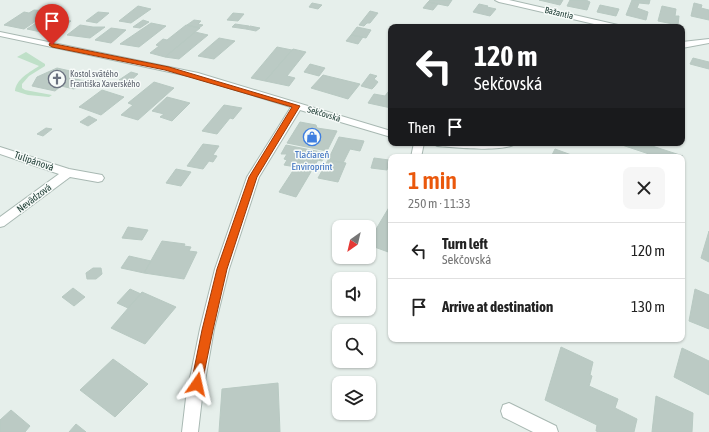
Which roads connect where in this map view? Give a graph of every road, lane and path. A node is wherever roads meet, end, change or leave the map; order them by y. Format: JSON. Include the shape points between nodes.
{"nodes":[{"id":1,"x":499,"y":0,"type":"edge"},
{"id":2,"x":605,"y":24,"type":"edge"},
{"id":3,"x":0,"y":34,"type":"edge"},
{"id":4,"x":709,"y":41,"type":"edge"},
{"id":5,"x":685,"y":44,"type":"edge"},
{"id":6,"x":297,"y":106,"type":"junction"},
{"id":7,"x":388,"y":133,"type":"edge"},
{"id":8,"x":1,"y":151,"type":"edge"},
{"id":9,"x":68,"y":173,"type":"junction"},
{"id":10,"x":98,"y":178,"type":"dead end"},
{"id":11,"x":0,"y":223,"type":"edge"},
{"id":12,"x":509,"y":412,"type":"dead end"},
{"id":13,"x":190,"y":432,"type":"edge"},
{"id":14,"x":550,"y":432,"type":"edge"}],
"edges":[{"from":1,"to":2,"type":"street","name":"Bažantia"},
{"from":3,"to":6,"type":"street","name":"Sekčovská","via":[[166,68]]},
{"from":4,"to":5,"type":"street"},
{"from":6,"to":7,"type":"street","name":"Sekčovská"},
{"from":6,"to":13,"type":"street","via":[[253,177],[222,269],[207,330]]},
{"from":8,"to":9,"type":"street","name":"Tulipánová"},
{"from":9,"to":10,"type":"street","name":"Tulipánová"},
{"from":9,"to":11,"type":"street","name":"Nevädzová"},
{"from":12,"to":14,"type":"street"}]}
